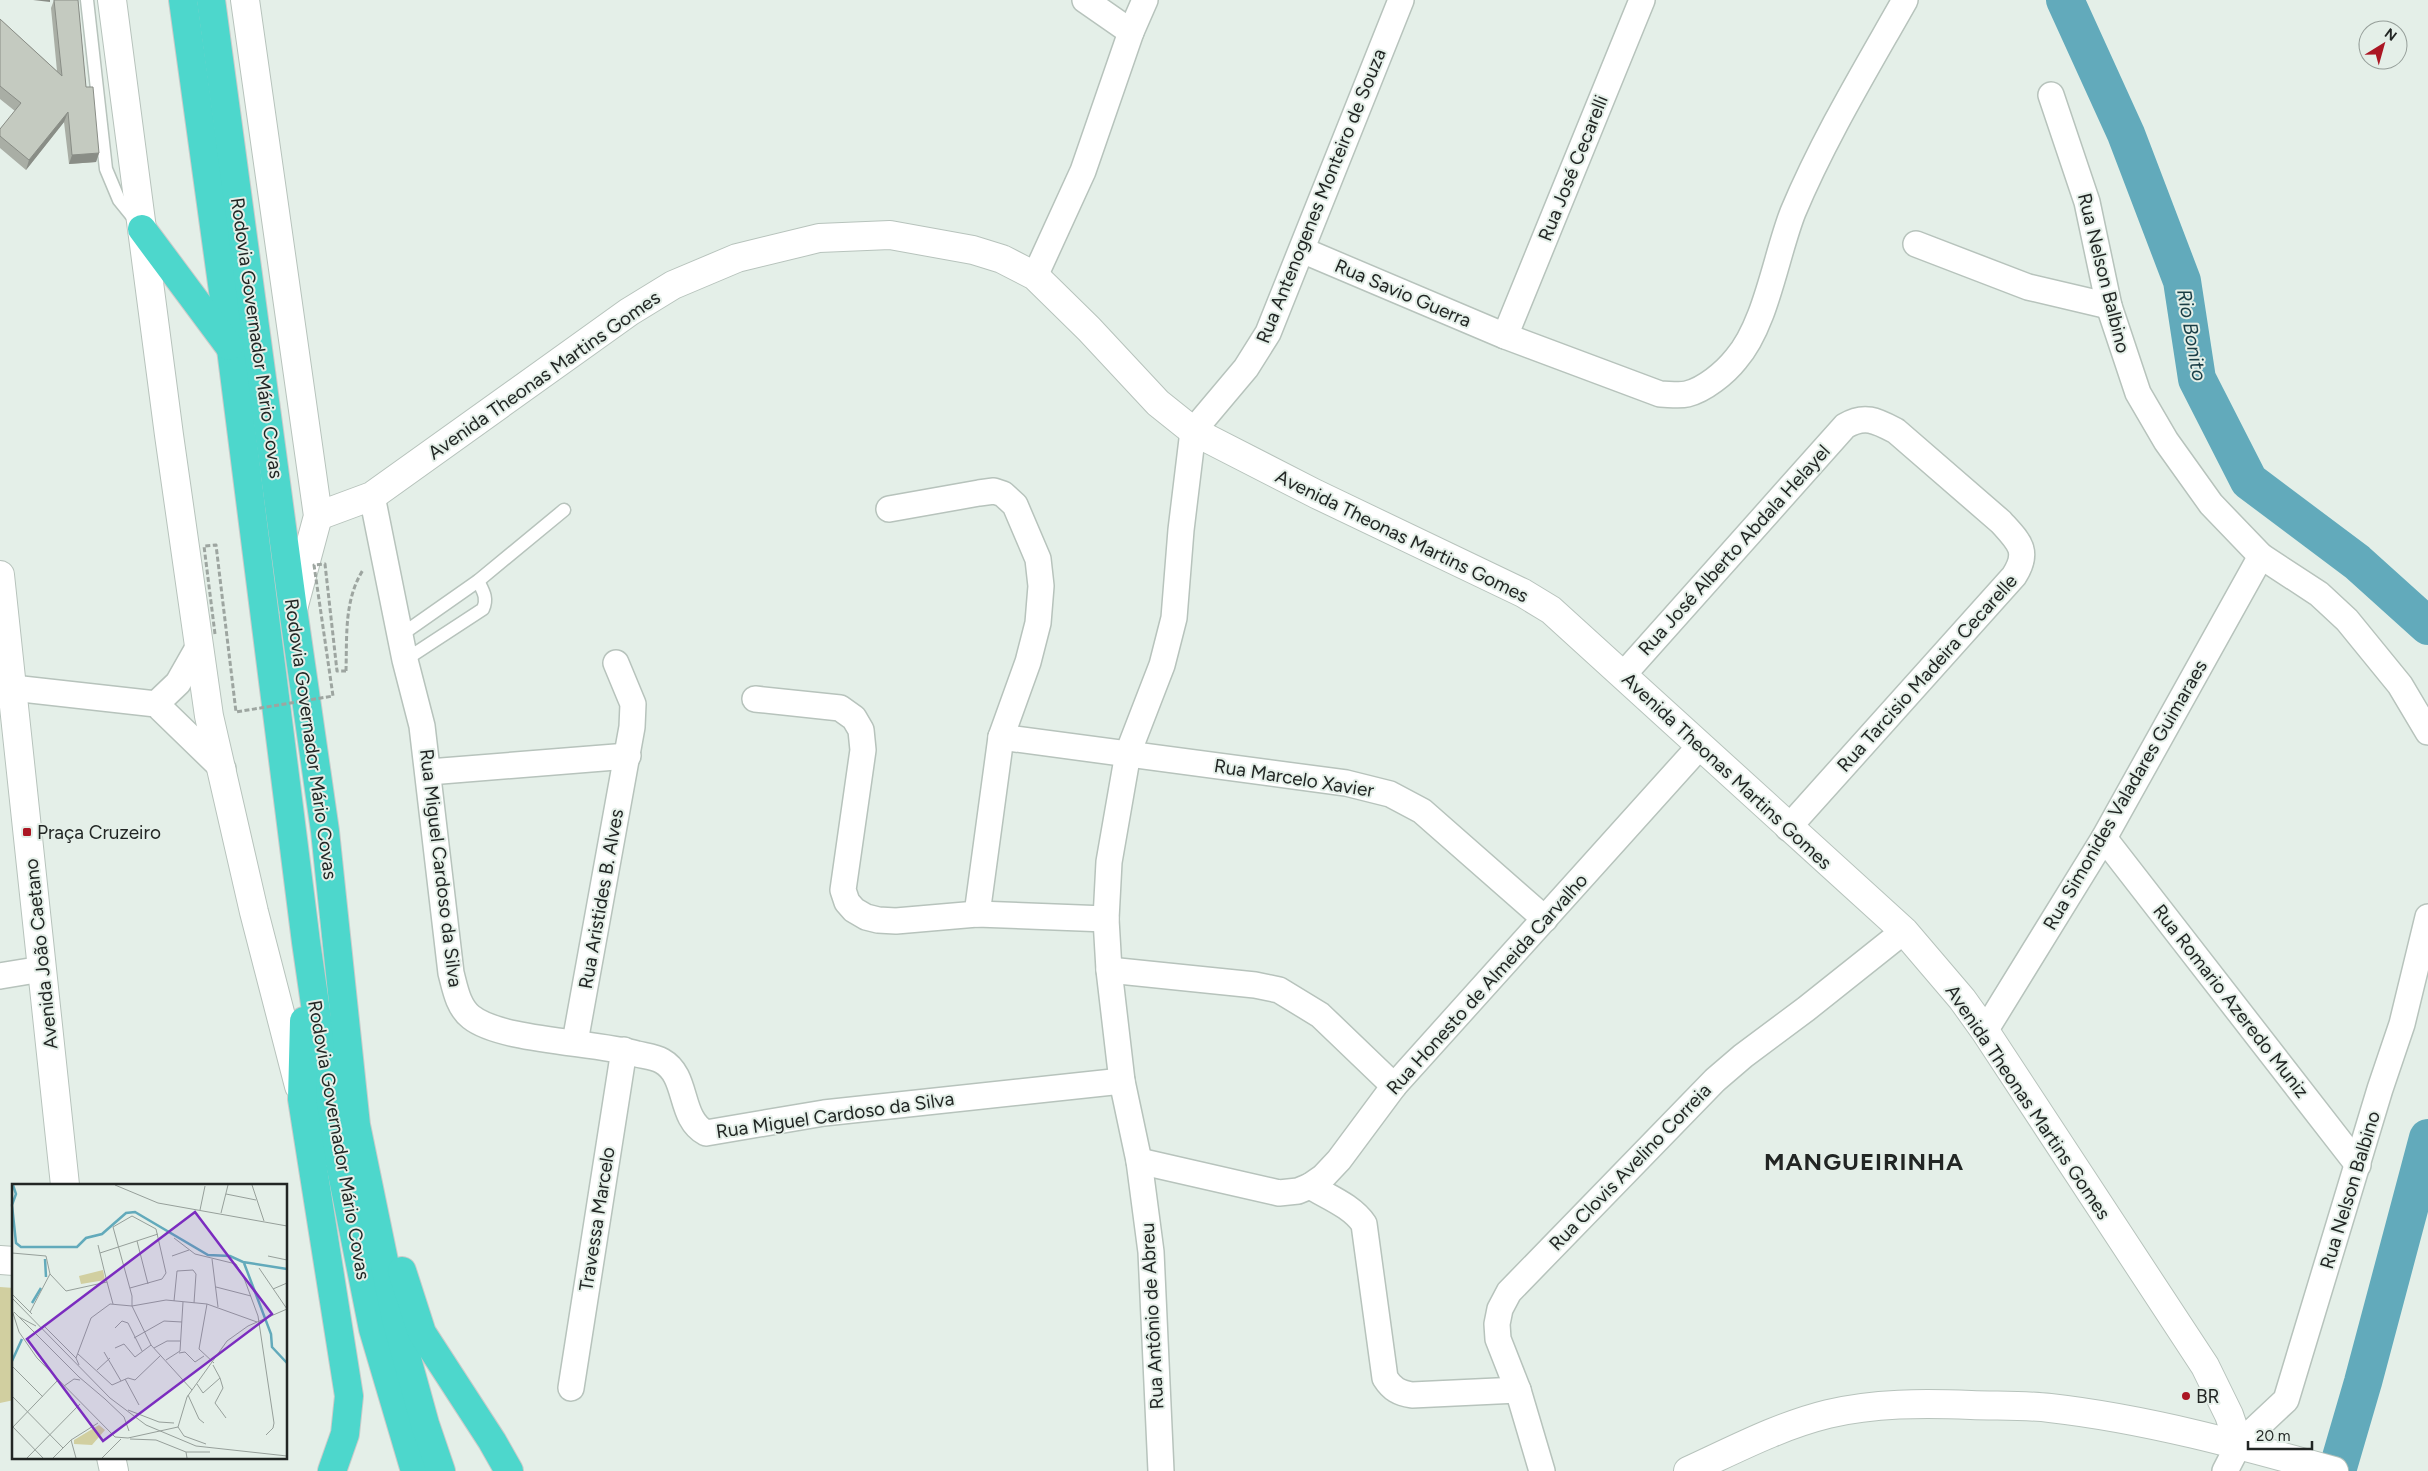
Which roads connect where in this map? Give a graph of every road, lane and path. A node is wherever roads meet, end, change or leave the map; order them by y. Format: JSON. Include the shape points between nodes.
{"nodes":[{"id":1,"x":87,"y":0,"type":"edge"},
{"id":2,"x":112,"y":0,"type":"edge"},
{"id":3,"x":182,"y":0,"type":"edge"},
{"id":4,"x":211,"y":0,"type":"edge"},
{"id":5,"x":245,"y":0,"type":"edge"},
{"id":6,"x":1085,"y":0,"type":"edge"},
{"id":7,"x":1145,"y":0,"type":"edge"},
{"id":8,"x":1401,"y":0,"type":"edge"},
{"id":9,"x":1642,"y":0,"type":"edge"},
{"id":10,"x":1904,"y":0,"type":"edge"},
{"id":11,"x":1131,"y":32,"type":"junction"},
{"id":12,"x":2051,"y":95,"type":"dead end"},
{"id":13,"x":142,"y":229,"type":"junction"},
{"id":14,"x":1916,"y":244,"type":"dead end"},
{"id":15,"x":1302,"y":250,"type":"junction"},
{"id":16,"x":1035,"y":276,"type":"junction"},
{"id":17,"x":2109,"y":306,"type":"junction"},
{"id":18,"x":1505,"y":336,"type":"junction"},
{"id":19,"x":231,"y":349,"type":"junction"},
{"id":20,"x":1845,"y":426,"type":"joint"},
{"id":21,"x":1193,"y":431,"type":"junction"},
{"id":22,"x":372,"y":496,"type":"junction"},
{"id":23,"x":889,"y":509,"type":"dead end"},
{"id":24,"x":564,"y":510,"type":"dead end"},
{"id":25,"x":318,"y":516,"type":"junction"},
{"id":26,"x":382,"y":549,"type":"junction"},
{"id":27,"x":2261,"y":556,"type":"junction"},
{"id":28,"x":478,"y":581,"type":"junction"},
{"id":29,"x":1,"y":593,"type":"edge"},
{"id":30,"x":293,"y":609,"type":"junction"},
{"id":31,"x":401,"y":635,"type":"junction"},
{"id":32,"x":207,"y":640,"type":"junction"},
{"id":33,"x":406,"y":660,"type":"junction"},
{"id":34,"x":616,"y":663,"type":"dead end"},
{"id":35,"x":1622,"y":675,"type":"junction"},
{"id":36,"x":13,"y":688,"type":"junction"},
{"id":37,"x":755,"y":699,"type":"dead end"},
{"id":38,"x":156,"y":704,"type":"junction"},
{"id":39,"x":2428,"y":732,"type":"edge"},
{"id":40,"x":1000,"y":737,"type":"junction"},
{"id":41,"x":1699,"y":747,"type":"junction"},
{"id":42,"x":1128,"y":753,"type":"junction"},
{"id":43,"x":628,"y":756,"type":"junction"},
{"id":44,"x":223,"y":770,"type":"junction"},
{"id":45,"x":429,"y":772,"type":"junction"},
{"id":46,"x":1788,"y":828,"type":"junction"},
{"id":47,"x":2104,"y":838,"type":"junction"},
{"id":48,"x":977,"y":914,"type":"junction"},
{"id":49,"x":2428,"y":917,"type":"edge"},
{"id":50,"x":1106,"y":919,"type":"junction"},
{"id":51,"x":1544,"y":919,"type":"junction"},
{"id":52,"x":1904,"y":931,"type":"junction"},
{"id":53,"x":306,"y":942,"type":"junction"},
{"id":54,"x":42,"y":969,"type":"junction"},
{"id":55,"x":1110,"y":970,"type":"junction"},
{"id":56,"x":0,"y":976,"type":"edge"},
{"id":57,"x":1984,"y":1031,"type":"junction"},
{"id":58,"x":575,"y":1042,"type":"junction"},
{"id":59,"x":624,"y":1050,"type":"junction"},
{"id":60,"x":1122,"y":1081,"type":"junction"},
{"id":61,"x":1394,"y":1086,"type":"junction"},
{"id":62,"x":302,"y":1099,"type":"junction"},
{"id":63,"x":356,"y":1125,"type":"junction"},
{"id":64,"x":1139,"y":1160,"type":"junction"},
{"id":65,"x":2358,"y":1165,"type":"junction"},
{"id":66,"x":66,"y":1184,"type":"edge"},
{"id":67,"x":1310,"y":1186,"type":"junction"},
{"id":68,"x":571,"y":1388,"type":"dead end"},
{"id":69,"x":1518,"y":1390,"type":"junction"},
{"id":70,"x":2239,"y":1444,"type":"junction"},
{"id":71,"x":111,"y":1458,"type":"edge"},
{"id":72,"x":114,"y":1471,"type":"edge"},
{"id":73,"x":332,"y":1471,"type":"edge"},
{"id":74,"x":415,"y":1471,"type":"edge"},
{"id":75,"x":441,"y":1471,"type":"edge"},
{"id":76,"x":509,"y":1471,"type":"edge"},
{"id":77,"x":1162,"y":1471,"type":"edge"},
{"id":78,"x":1542,"y":1471,"type":"edge"},
{"id":79,"x":1688,"y":1471,"type":"edge"},
{"id":80,"x":2225,"y":1471,"type":"edge"},
{"id":81,"x":2334,"y":1471,"type":"edge"}],
"edges":[{"from":1,"to":13,"type":"lane","via":[[106,169],[119,200]]},
{"from":2,"to":13,"type":"street"},
{"from":3,"to":19,"type":"highway","name":"Rodovia Governador Mário Covas"},
{"from":4,"to":30,"type":"highway","name":"Rodovia Governador Mário Covas"},
{"from":5,"to":25,"type":"street"},
{"from":6,"to":11,"type":"street"},
{"from":7,"to":11,"type":"street"},
{"from":8,"to":15,"type":"street","name":"Rua Antenogenes Monteiro de Souza"},
{"from":9,"to":18,"type":"street","name":"Rua José Cecarelli"},
{"from":10,"to":18,"type":"street","name":"Rua Savio Guerra","via":[[1825,143],[1793,212],[1752,334],[1736,359],[1710,382],[1686,394],[1660,394]]},
{"from":11,"to":16,"type":"street","via":[[1083,171]]},
{"from":12,"to":17,"type":"street","name":"Rua Nelson Balbino","via":[[2087,202]]},
{"from":13,"to":19,"type":"highway"},
{"from":13,"to":32,"type":"street"},
{"from":14,"to":17,"type":"street","via":[[2028,287]]},
{"from":15,"to":18,"type":"street","name":"Rua Savio Guerra"},
{"from":15,"to":21,"type":"street","name":"Rua Antenogenes Monteiro de Souza","via":[[1258,351]]},
{"from":16,"to":21,"type":"street","name":"Avenida Theonas Martins Gomes","via":[[1158,403]]},
{"from":16,"to":22,"type":"street","name":"Avenida Theonas Martins Gomes","via":[[1002,259],[973,250],[890,235],[819,238],[737,258],[672,285],[629,312]]},
{"from":17,"to":27,"type":"street","name":"Rua Nelson Balbino","via":[[2138,394],[2166,441],[2211,504]]},
{"from":19,"to":53,"type":"highway","name":"Rodovia Governador Mário Covas"},
{"from":20,"to":35,"type":"street","name":"Rua José Alberto Abdala Helayel"},
{"from":20,"to":46,"type":"street","name":"Rua Tarcisio Madeira Cecarelle","via":[[1867,419],[1896,431],[2001,522],[2020,545],[2022,564]]},
{"from":21,"to":35,"type":"street","name":"Avenida Theonas Martins Gomes","via":[[1523,593],[1551,610]]},
{"from":21,"to":42,"type":"street","name":"Rua Antônio de Abreu","via":[[1174,618],[1162,665]]},
{"from":22,"to":25,"type":"street","name":"Avenida Theonas Martins Gomes"},
{"from":22,"to":26,"type":"street","name":"Rua Miguel Cardoso da Silva"},
{"from":23,"to":40,"type":"street","via":[[994,491],[1015,505],[1038,559],[1041,586],[1038,623],[1028,662]]},
{"from":24,"to":28,"type":"lane"},
{"from":25,"to":30,"type":"street"},
{"from":26,"to":31,"type":"street","name":"Rua Miguel Cardoso da Silva"},
{"from":26,"to":32,"type":"path","bridge":true,"via":[[361,573],[347,612],[346,671],[337,671],[325,564],[314,565],[333,696],[236,712],[216,545],[204,546]]},
{"from":27,"to":39,"type":"street","name":"Rua Nelson Balbino","via":[[2319,594],[2347,620],[2400,685]]},
{"from":27,"to":47,"type":"street","name":"Rua Simonides Valadares Guimaraes"},
{"from":28,"to":31,"type":"lane"},
{"from":28,"to":33,"type":"lane","via":[[485,595],[483,609]]},
{"from":29,"to":36,"type":"street","name":"Avenida João Caetano"},
{"from":30,"to":63,"type":"highway","name":"Rodovia Governador Mário Covas","via":[[325,831]]},
{"from":31,"to":33,"type":"street","name":"Rua Miguel Cardoso da Silva"},
{"from":32,"to":38,"type":"street","via":[[178,683]]},
{"from":32,"to":44,"type":"street","via":[[209,716]]},
{"from":33,"to":45,"type":"street","name":"Rua Miguel Cardoso da Silva"},
{"from":34,"to":43,"type":"street","name":"Rua Aristides B. Alves","via":[[633,704]]},
{"from":35,"to":41,"type":"street","name":"Avenida Theonas Martins Gomes"},
{"from":36,"to":38,"type":"street"},
{"from":36,"to":54,"type":"street","name":"Avenida João Caetano","via":[[12,744]]},
{"from":37,"to":48,"type":"street","via":[[840,708],[854,718],[861,730],[863,750],[843,890],[854,910],[866,917],[896,921]]},
{"from":38,"to":44,"type":"street"},
{"from":40,"to":42,"type":"street","name":"Rua Marcelo Xavier"},
{"from":40,"to":48,"type":"street"},
{"from":41,"to":46,"type":"street","name":"Avenida Theonas Martins Gomes"},
{"from":41,"to":51,"type":"street","name":"Rua Honesto de Almeida Carvalho"},
{"from":42,"to":50,"type":"street","name":"Rua Antônio de Abreu","via":[[1109,862]]},
{"from":42,"to":51,"type":"street","name":"Rua Marcelo Xavier","via":[[1346,783],[1390,794],[1422,811]]},
{"from":43,"to":45,"type":"street"},
{"from":43,"to":58,"type":"street","name":"Rua Aristides B. Alves"},
{"from":44,"to":62,"type":"street","via":[[254,912]]},
{"from":45,"to":58,"type":"street","name":"Rua Miguel Cardoso da Silva","via":[[452,973],[463,1008],[470,1017],[496,1030]]},
{"from":46,"to":52,"type":"street","name":"Avenida Theonas Martins Gomes"},
{"from":47,"to":57,"type":"street","name":"Rua Simonides Valadares Guimaraes"},
{"from":47,"to":65,"type":"street","name":"Rua Romario Azeredo Muniz"},
{"from":48,"to":50,"type":"street"},
{"from":49,"to":65,"type":"street","name":"Rua Nelson Balbino","via":[[2402,1024]]},
{"from":50,"to":55,"type":"street","name":"Rua Antônio de Abreu"},
{"from":51,"to":61,"type":"street","name":"Rua Honesto de Almeida Carvalho"},
{"from":52,"to":57,"type":"street","name":"Avenida Theonas Martins Gomes","via":[[1962,999]]},
{"from":52,"to":69,"type":"street","name":"Rua Clovis Avelino Correia","via":[[1714,1080],[1508,1292],[1500,1309],[1498,1339]]},
{"from":53,"to":62,"type":"highway"},
{"from":53,"to":74,"type":"highway","name":"Rodovia Governador Mário Covas","via":[[333,1128],[373,1329]]},
{"from":54,"to":56,"type":"street"},
{"from":54,"to":66,"type":"street","name":"Avenida João Caetano"},
{"from":55,"to":60,"type":"street","name":"Rua Antônio de Abreu"},
{"from":55,"to":61,"type":"street","via":[[1267,987],[1320,1016]]},
{"from":57,"to":70,"type":"street","name":"Avenida Theonas Martins Gomes","via":[[2205,1366]]},
{"from":58,"to":59,"type":"street","name":"Rua Miguel Cardoso da Silva"},
{"from":59,"to":60,"type":"street","name":"Rua Miguel Cardoso da Silva","via":[[661,1060],[669,1066],[696,1128],[706,1132],[824,1113]]},
{"from":59,"to":68,"type":"street","name":"Travessa Marcelo"},
{"from":60,"to":64,"type":"street","name":"Rua Antônio de Abreu"},
{"from":61,"to":67,"type":"street","name":"Rua Honesto de Almeida Carvalho","via":[[1339,1160]]},
{"from":62,"to":73,"type":"highway","via":[[349,1396],[345,1434]]},
{"from":63,"to":75,"type":"highway","name":"Rodovia Governador Mário Covas","via":[[396,1318]]},
{"from":63,"to":76,"type":"highway","via":[[422,1333]]},
{"from":64,"to":67,"type":"street","name":"Rua Honesto de Almeida Carvalho","via":[[1264,1191],[1298,1191]]},
{"from":64,"to":77,"type":"street","name":"Rua Antônio de Abreu","via":[[1151,1252]]},
{"from":65,"to":70,"type":"street","name":"Rua Nelson Balbino","via":[[2286,1400]]},
{"from":67,"to":69,"type":"street","via":[[1359,1216],[1364,1224],[1385,1378],[1391,1387],[1412,1396]]},
{"from":69,"to":78,"type":"street","name":"Rua Clovis Avelino Correia"},
{"from":70,"to":79,"type":"street","via":[[2131,1420],[2049,1408],[1913,1404],[1828,1414],[1772,1432]]},
{"from":70,"to":80,"type":"street","name":"Rua Nelson Balbino"},
{"from":70,"to":81,"type":"street"},
{"from":71,"to":72,"type":"street"}]}
